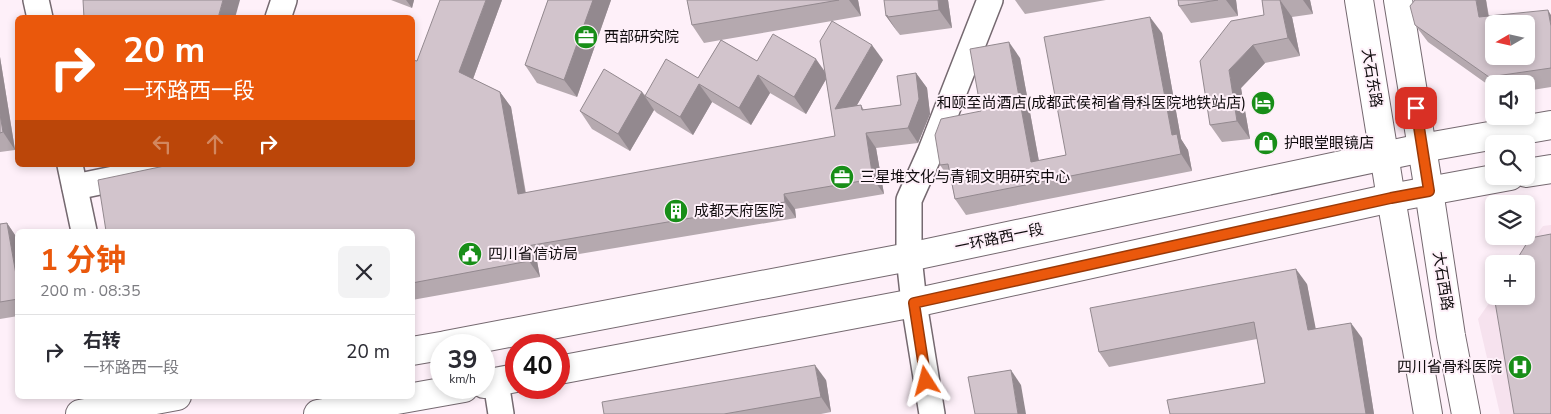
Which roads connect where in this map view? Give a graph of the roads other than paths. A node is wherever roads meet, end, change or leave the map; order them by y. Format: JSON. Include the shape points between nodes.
{"nodes":[{"id":1,"x":36,"y":0,"type":"edge"},
{"id":2,"x":284,"y":0,"type":"edge"},
{"id":3,"x":990,"y":0,"type":"edge"},
{"id":4,"x":1359,"y":0,"type":"edge"},
{"id":5,"x":1398,"y":0,"type":"edge"},
{"id":6,"x":39,"y":15,"type":"edge"},
{"id":7,"x":279,"y":15,"type":"edge"},
{"id":8,"x":1551,"y":125,"type":"edge"},
{"id":9,"x":1422,"y":148,"type":"junction"},
{"id":10,"x":1384,"y":156,"type":"junction"},
{"id":11,"x":162,"y":167,"type":"edge"},
{"id":12,"x":1551,"y":169,"type":"edge"},
{"id":13,"x":1535,"y":172,"type":"edge"},
{"id":14,"x":73,"y":176,"type":"edge"},
{"id":15,"x":1485,"y":181,"type":"edge"},
{"id":16,"x":1429,"y":191,"type":"junction"},
{"id":17,"x":1391,"y":198,"type":"junction"},
{"id":18,"x":84,"y":229,"type":"edge"},
{"id":19,"x":909,"y":257,"type":"junction"},
{"id":20,"x":914,"y":303,"type":"junction"},
{"id":21,"x":495,"y":336,"type":"edge"},
{"id":22,"x":430,"y":348,"type":"edge"},
{"id":23,"x":415,"y":350,"type":"edge"},
{"id":24,"x":570,"y":368,"type":"edge"},
{"id":25,"x":499,"y":381,"type":"edge"},
{"id":26,"x":430,"y":394,"type":"edge"},
{"id":27,"x":415,"y":397,"type":"edge"},
{"id":28,"x":159,"y":399,"type":"edge"},
{"id":29,"x":402,"y":399,"type":"edge"},
{"id":30,"x":118,"y":406,"type":"edge"},
{"id":31,"x":80,"y":414,"type":"edge"},
{"id":32,"x":318,"y":414,"type":"edge"},
{"id":33,"x":501,"y":414,"type":"edge"},
{"id":34,"x":932,"y":414,"type":"edge"},
{"id":35,"x":1428,"y":414,"type":"edge"},
{"id":36,"x":1466,"y":414,"type":"edge"}],
"edges":[{"from":1,"to":6,"type":"street"},
{"from":2,"to":7,"type":"street"},
{"from":3,"to":19,"type":"street","via":[[909,200]]},
{"from":4,"to":10,"type":"main road","name":"大石东路"},
{"from":5,"to":9,"type":"main road"},
{"from":8,"to":9,"type":"main road","name":"一环路西一段"},
{"from":9,"to":10,"type":"main road","name":"一环路西一段"},
{"from":9,"to":16,"type":"main road","name":"大石西路"},
{"from":10,"to":17,"type":"main road"},
{"from":10,"to":19,"type":"main road","name":"一环路西一段"},
{"from":11,"to":14,"type":"street"},
{"from":12,"to":13,"type":"main road"},
{"from":14,"to":18,"type":"street"},
{"from":15,"to":16,"type":"main road"},
{"from":16,"to":17,"type":"main road"},
{"from":16,"to":36,"type":"main road","name":"大石西路"},
{"from":17,"to":20,"type":"main road"},
{"from":17,"to":35,"type":"main road"},
{"from":19,"to":20,"type":"street"},
{"from":19,"to":21,"type":"main road","name":"一环路西一段"},
{"from":20,"to":24,"type":"main road"},
{"from":20,"to":34,"type":"street"},
{"from":22,"to":23,"type":"main road"},
{"from":25,"to":33,"type":"street"},
{"from":26,"to":27,"type":"main road"},
{"from":28,"to":30,"type":"main road"},
{"from":29,"to":32,"type":"main road"},
{"from":30,"to":31,"type":"main road"}]}
